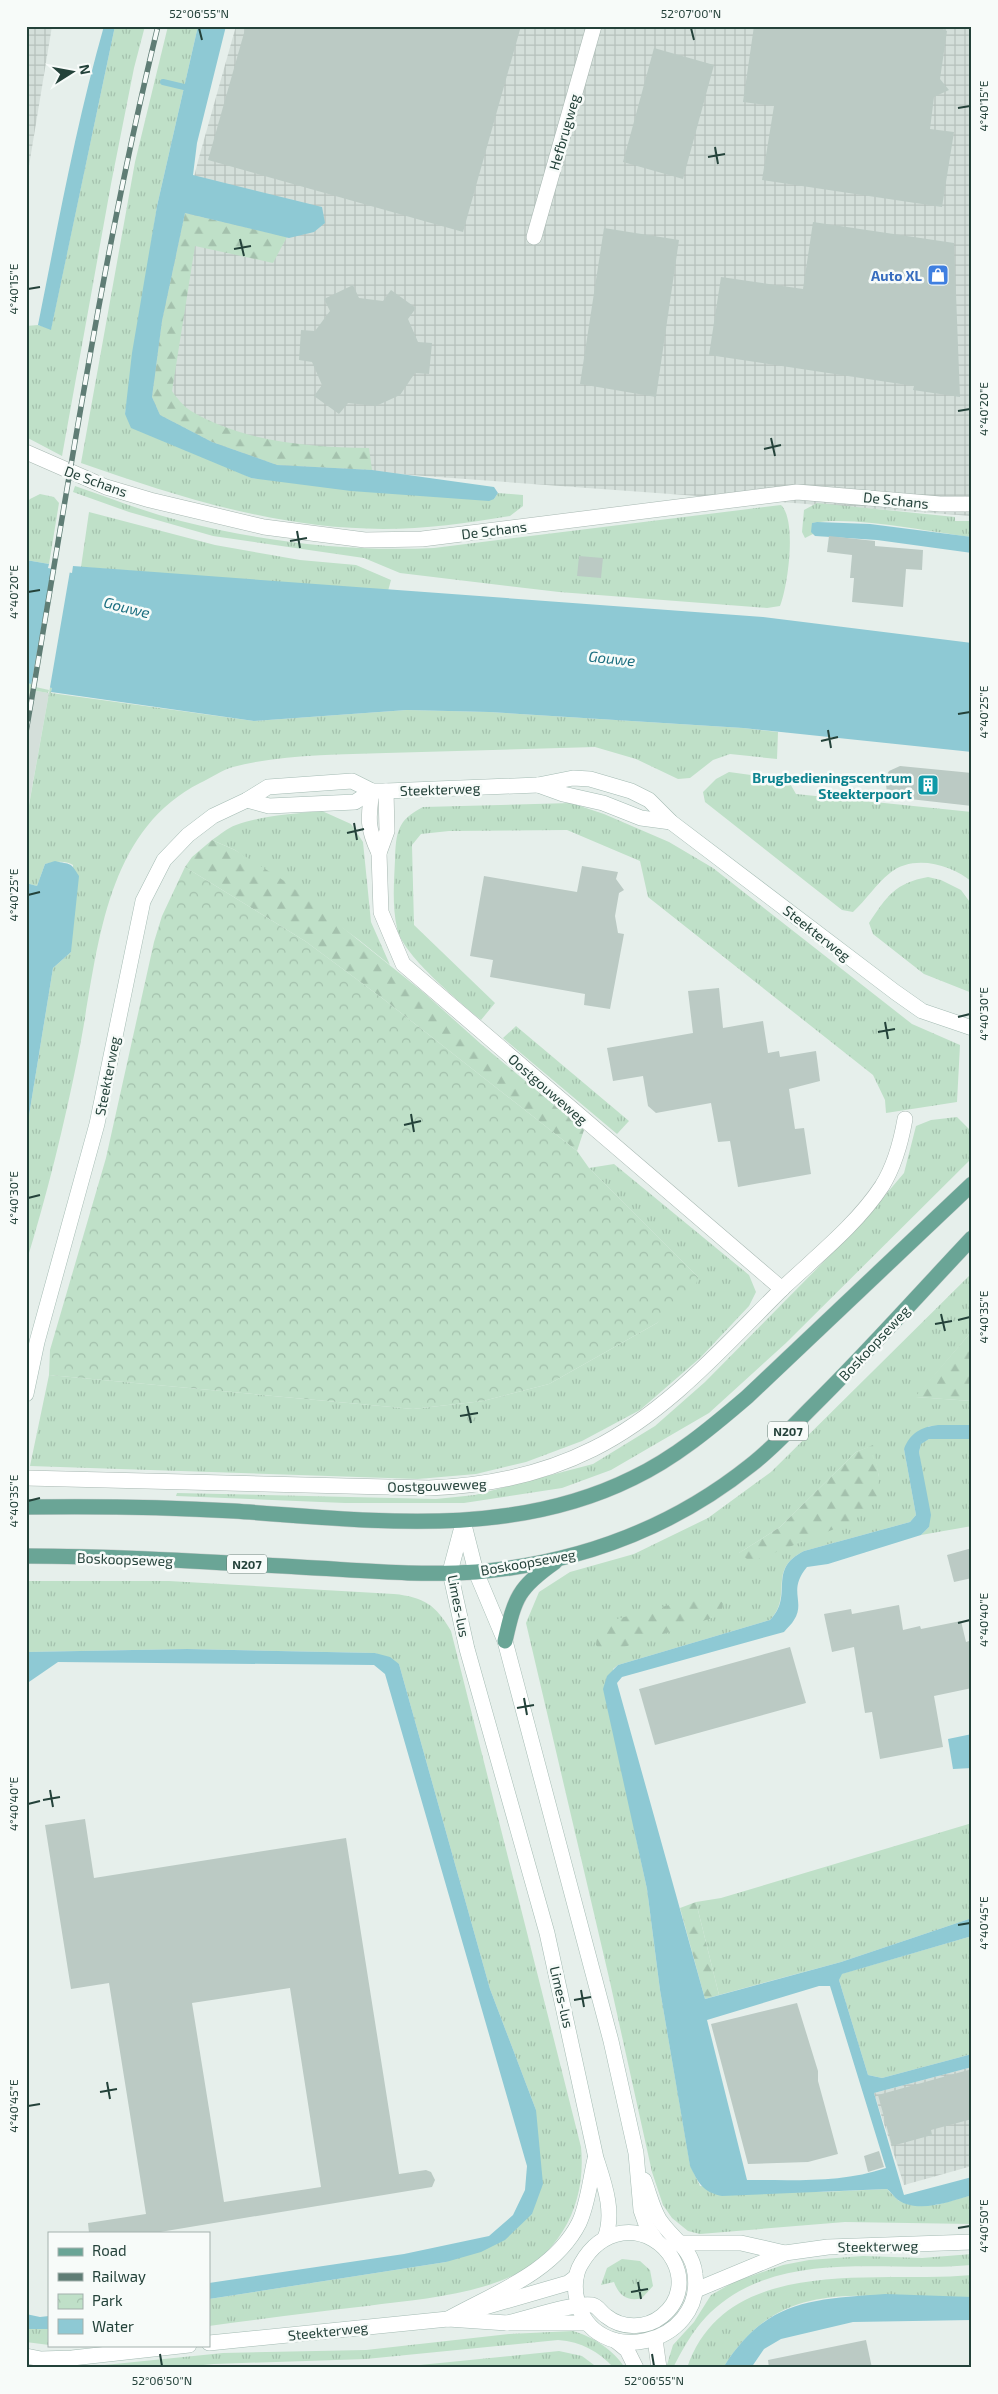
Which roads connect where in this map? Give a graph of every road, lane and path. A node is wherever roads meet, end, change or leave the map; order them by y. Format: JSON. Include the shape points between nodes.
{"nodes":[{"id":1,"x":594,"y":26,"type":"edge"},
{"id":2,"x":534,"y":237,"type":"dead end"},
{"id":3,"x":26,"y":452,"type":"edge"},
{"id":4,"x":972,"y":504,"type":"edge"},
{"id":5,"x":379,"y":791,"type":"junction"},
{"id":6,"x":247,"y":800,"type":"junction"},
{"id":7,"x":972,"y":1028,"type":"edge"},
{"id":8,"x":905,"y":1119,"type":"dead end"},
{"id":9,"x":972,"y":1184,"type":"edge"},
{"id":10,"x":972,"y":1238,"type":"edge"},
{"id":11,"x":782,"y":1289,"type":"junction"},
{"id":12,"x":26,"y":1394,"type":"edge"},
{"id":13,"x":26,"y":1478,"type":"edge"},
{"id":14,"x":26,"y":1507,"type":"edge"},
{"id":15,"x":463,"y":1521,"type":"junction"},
{"id":16,"x":26,"y":1556,"type":"edge"},
{"id":17,"x":558,"y":1560,"type":"junction"},
{"id":18,"x":450,"y":1572,"type":"junction"},
{"id":19,"x":476,"y":1572,"type":"junction"},
{"id":20,"x":505,"y":1641,"type":"junction"},
{"id":21,"x":636,"y":2152,"type":"junction"},
{"id":22,"x":596,"y":2158,"type":"junction"},
{"id":23,"x":605,"y":2238,"type":"junction"},
{"id":24,"x":656,"y":2240,"type":"junction"},
{"id":25,"x":972,"y":2242,"type":"edge"},
{"id":26,"x":681,"y":2243,"type":"junction"},
{"id":27,"x":741,"y":2244,"type":"junction"},
{"id":28,"x":785,"y":2252,"type":"junction"},
{"id":29,"x":690,"y":2257,"type":"junction"},
{"id":30,"x":674,"y":2258,"type":"junction"},
{"id":31,"x":576,"y":2277,"type":"junction"},
{"id":32,"x":696,"y":2290,"type":"junction"},
{"id":33,"x":578,"y":2306,"type":"junction"},
{"id":34,"x":448,"y":2319,"type":"junction"},
{"id":35,"x":654,"y":2321,"type":"junction"},
{"id":36,"x":507,"y":2323,"type":"junction"},
{"id":37,"x":588,"y":2323,"type":"junction"},
{"id":38,"x":656,"y":2339,"type":"junction"},
{"id":39,"x":616,"y":2340,"type":"junction"},
{"id":40,"x":210,"y":2343,"type":"edge"},
{"id":41,"x":180,"y":2346,"type":"edge"},
{"id":42,"x":26,"y":2356,"type":"edge"},
{"id":43,"x":636,"y":2368,"type":"edge"},
{"id":44,"x":659,"y":2368,"type":"edge"}],
"edges":[{"from":1,"to":2,"type":"main road","name":"Hefbrugweg"},
{"from":3,"to":4,"type":"main road","name":"De Schans","via":[[106,487],[150,500],[264,527],[365,540],[422,539],[796,492]]},
{"from":5,"to":6,"type":"main road","name":"Steekterweg","via":[[355,802],[269,806]]},
{"from":5,"to":6,"type":"main road","name":"Steekterweg","via":[[352,782],[283,785],[268,787]]},
{"from":5,"to":7,"type":"main road","name":"Steekterweg","via":[[538,784],[563,794],[603,802],[641,818],[670,822],[922,1011]]},
{"from":5,"to":11,"type":"main road","name":"Oostgouweweg","via":[[387,831],[379,852],[381,912],[403,964]]},
{"from":6,"to":12,"type":"main road","name":"Steekterweg","via":[[213,816],[188,835],[164,860],[142,901],[97,1124],[36,1342]]},
{"from":8,"to":11,"type":"main road","name":"Oostgouweweg","via":[[901,1143],[882,1186],[853,1221]]},
{"from":9,"to":15,"type":"main road","via":[[747,1397],[711,1428],[660,1463],[633,1478],[575,1501],[511,1516]]},
{"from":10,"to":17,"type":"main road","name":"Boskoopseweg","number":"N207","via":[[836,1384],[751,1465],[700,1502],[656,1526]]},
{"from":11,"to":13,"type":"main road","name":"Oostgouweweg","via":[[699,1371],[642,1420],[560,1464],[494,1483],[429,1488]]},
{"from":14,"to":15,"type":"main road","via":[[234,1511],[392,1521]]},
{"from":15,"to":18,"type":"main road","name":"Limes-lus"},
{"from":15,"to":19,"type":"main road","name":"Limes-lus"},
{"from":16,"to":18,"type":"main road","name":"Boskoopseweg","number":"N207"},
{"from":17,"to":19,"type":"main road","name":"Boskoopseweg","number":"N207"},
{"from":17,"to":20,"type":"main road","via":[[533,1578],[518,1595],[510,1613]]},
{"from":18,"to":19,"type":"main road","name":"Boskoopseweg","number":"N207"},
{"from":18,"to":22,"type":"main road","name":"Limes-lus","via":[[470,1659],[547,1933]]},
{"from":19,"to":20,"type":"main road","name":"Limes-lus"},
{"from":20,"to":21,"type":"main road","name":"Limes-lus","via":[[611,2041]]},
{"from":21,"to":24,"type":"main road","name":"Limes-lus","via":[[641,2210]]},
{"from":21,"to":26,"type":"main road","name":"Limes-lus","via":[[652,2205],[658,2217]]},
{"from":22,"to":23,"type":"main road","name":"Limes-lus","via":[[606,2190],[609,2228]]},
{"from":22,"to":34,"type":"main road","via":[[579,2221],[563,2247],[537,2270]]},
{"from":23,"to":24,"type":"main road","via":[[631,2233]]},
{"from":23,"to":31,"type":"main road","via":[[590,2250]]},
{"from":24,"to":30,"type":"main road"},
{"from":25,"to":28,"type":"main road","name":"Steekterweg","via":[[828,2247]]},
{"from":26,"to":27,"type":"main road","name":"Steekterweg"},
{"from":26,"to":29,"type":"main road","name":"Limes-lus"},
{"from":27,"to":28,"type":"main road","name":"Steekterweg"},
{"from":27,"to":29,"type":"main road","name":"Steekterweg"},
{"from":28,"to":32,"type":"main road","name":"Steekterweg"},
{"from":29,"to":30,"type":"main road","name":"Steekterweg"},
{"from":29,"to":32,"type":"main road","name":"Limes-lus"},
{"from":30,"to":35,"type":"main road","via":[[679,2277],[677,2294],[668,2310]]},
{"from":31,"to":33,"type":"main road"},
{"from":31,"to":34,"type":"main road","name":"Steekterweg","via":[[568,2283]]},
{"from":32,"to":38,"type":"main road","via":[[682,2320]]},
{"from":33,"to":35,"type":"main road","via":[[597,2307],[608,2318],[623,2325]]},
{"from":33,"to":36,"type":"main road","name":"Steekterweg"},
{"from":33,"to":37,"type":"main road"},
{"from":34,"to":36,"type":"main road","name":"Steekterweg"},
{"from":34,"to":40,"type":"main road","name":"Steekterweg"},
{"from":35,"to":38,"type":"main road"},
{"from":36,"to":37,"type":"main road","name":"Steekterweg"},
{"from":37,"to":39,"type":"main road","via":[[601,2334]]},
{"from":38,"to":39,"type":"main road","via":[[636,2343]]},
{"from":38,"to":44,"type":"main road"},
{"from":39,"to":43,"type":"main road","via":[[627,2350]]},
{"from":41,"to":42,"type":"main road","via":[[72,2358]]}]}
